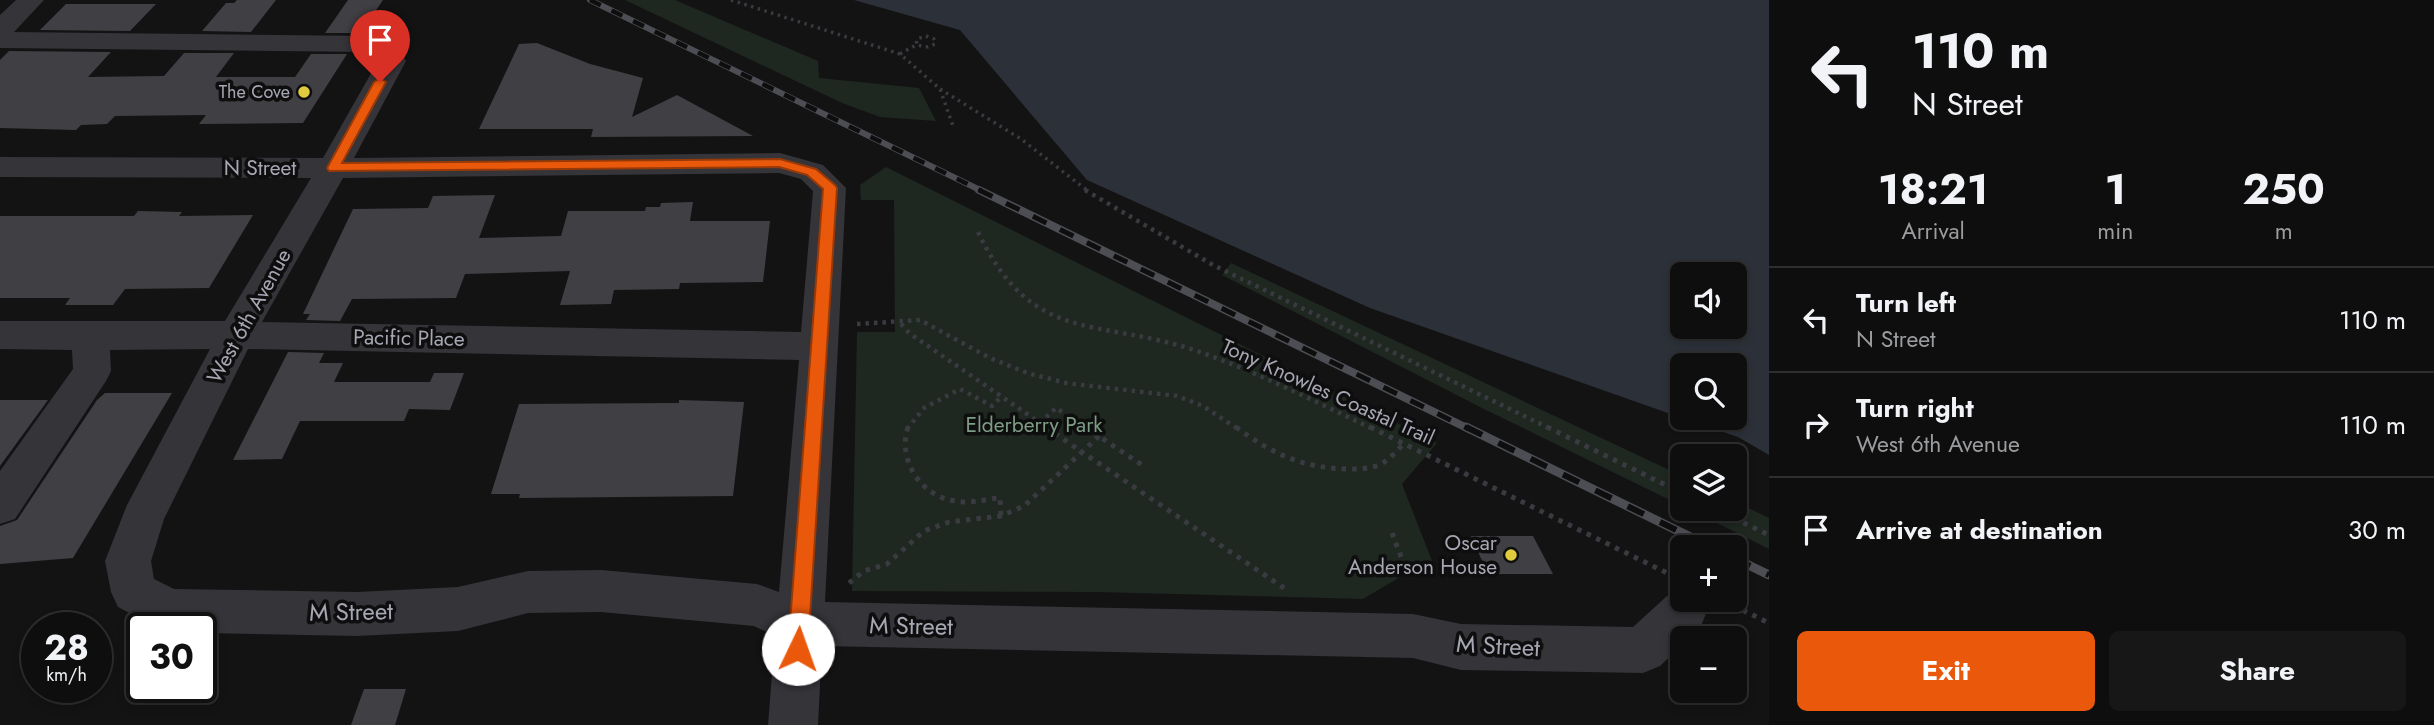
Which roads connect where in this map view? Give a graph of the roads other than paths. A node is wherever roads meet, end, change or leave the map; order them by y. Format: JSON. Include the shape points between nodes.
{"nodes":[{"id":1,"x":31,"y":0,"type":"edge"},
{"id":2,"x":0,"y":30,"type":"edge"},
{"id":3,"x":0,"y":40,"type":"edge"},
{"id":4,"x":0,"y":167,"type":"edge"},
{"id":5,"x":334,"y":168,"type":"junction"},
{"id":6,"x":0,"y":335,"type":"edge"},
{"id":7,"x":236,"y":335,"type":"junction"},
{"id":8,"x":820,"y":336,"type":"junction"},
{"id":9,"x":91,"y":354,"type":"junction"},
{"id":10,"x":0,"y":506,"type":"edge"},
{"id":11,"x":134,"y":592,"type":"joint"},
{"id":12,"x":1678,"y":612,"type":"edge"},
{"id":13,"x":800,"y":624,"type":"junction"},
{"id":14,"x":793,"y":725,"type":"edge"}],
"edges":[{"from":1,"to":2,"type":"street"},
{"from":3,"to":5,"type":"street","name":"West 6th Avenue","via":[[374,44],[387,50],[392,61]]},
{"from":4,"to":5,"type":"street","name":"N Street"},
{"from":5,"to":7,"type":"street","name":"West 6th Avenue"},
{"from":5,"to":8,"type":"street","name":"N Street","via":[[780,163],[812,172],[830,188]]},
{"from":6,"to":9,"type":"street"},
{"from":7,"to":8,"type":"street","name":"Pacific Place"},
{"from":7,"to":9,"type":"street","name":"Pacific Place","via":[[142,337]]},
{"from":7,"to":11,"type":"street","name":"West 6th Avenue","via":[[142,518],[128,561]]},
{"from":8,"to":13,"type":"street"},
{"from":9,"to":10,"type":"street"},
{"from":11,"to":13,"type":"street","name":"M Street","via":[[169,611],[357,614],[458,609],[528,592],[601,591],[757,605]]},
{"from":12,"to":13,"type":"street","name":"M Street","via":[[1643,650],[1461,647],[1413,636]]},
{"from":13,"to":14,"type":"street"}]}
